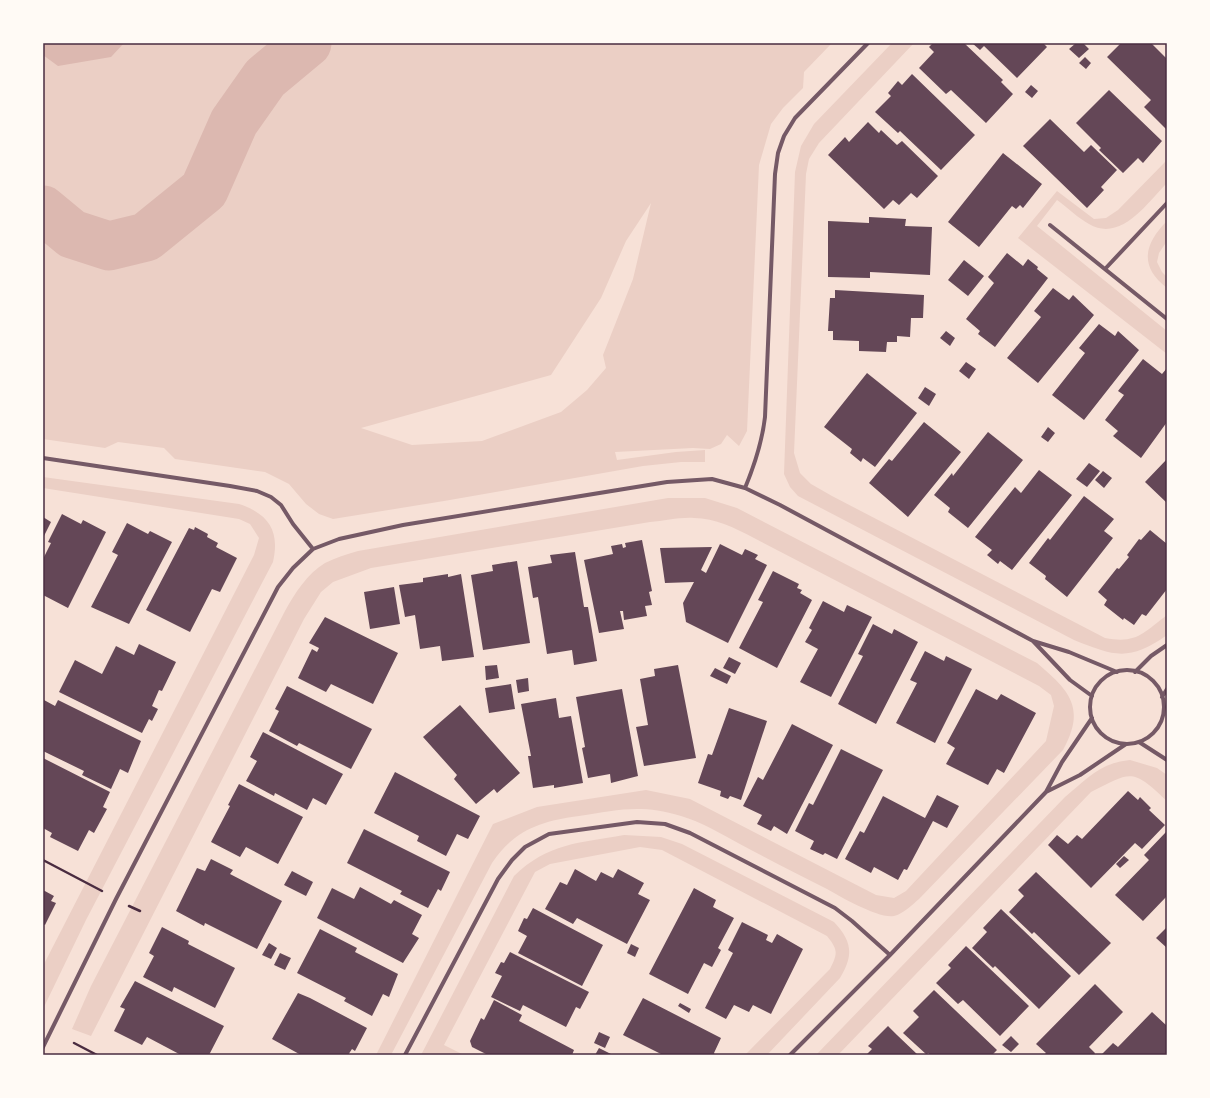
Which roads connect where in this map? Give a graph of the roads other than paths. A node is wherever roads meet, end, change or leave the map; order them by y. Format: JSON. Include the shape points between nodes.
{"nodes":[{"id":1,"x":868,"y":43,"type":"edge"},
{"id":2,"x":1167,"y":203,"type":"edge"},
{"id":3,"x":1050,"y":225,"type":"dead end"},
{"id":4,"x":1104,"y":269,"type":"junction"},
{"id":5,"x":1167,"y":319,"type":"edge"},
{"id":6,"x":43,"y":458,"type":"edge"},
{"id":7,"x":745,"y":488,"type":"junction"},
{"id":8,"x":313,"y":549,"type":"junction"},
{"id":9,"x":1033,"y":641,"type":"junction"},
{"id":10,"x":1167,"y":645,"type":"edge"},
{"id":11,"x":1117,"y":672,"type":"junction"},
{"id":12,"x":1135,"y":672,"type":"junction"},
{"id":13,"x":1167,"y":689,"type":"edge"},
{"id":14,"x":1092,"y":696,"type":"junction"},
{"id":15,"x":1162,"y":697,"type":"junction"},
{"id":16,"x":1164,"y":712,"type":"junction"},
{"id":17,"x":1167,"y":716,"type":"edge"},
{"id":18,"x":1092,"y":718,"type":"junction"},
{"id":19,"x":1139,"y":742,"type":"junction"},
{"id":20,"x":1126,"y":744,"type":"junction"},
{"id":21,"x":1167,"y":760,"type":"edge"},
{"id":22,"x":1046,"y":792,"type":"junction"},
{"id":23,"x":890,"y":955,"type":"junction"},
{"id":24,"x":43,"y":1047,"type":"edge"},
{"id":25,"x":405,"y":1055,"type":"edge"},
{"id":26,"x":790,"y":1055,"type":"edge"}],
"edges":[{"from":1,"to":7,"type":"street","via":[[795,118],[778,152],[765,417],[757,459]]},
{"from":2,"to":4,"type":"street"},
{"from":3,"to":4,"type":"street"},
{"from":4,"to":5,"type":"street"},
{"from":6,"to":8,"type":"street","via":[[257,491],[281,504]]},
{"from":7,"to":8,"type":"street","via":[[712,479],[667,482],[374,531],[339,539]]},
{"from":7,"to":9,"type":"street"},
{"from":8,"to":24,"type":"street","via":[[293,568],[278,588],[116,899]]},
{"from":9,"to":11,"type":"street","via":[[1069,652]]},
{"from":9,"to":14,"type":"street","via":[[1070,680]]},
{"from":10,"to":12,"type":"street"},
{"from":11,"to":12,"type":"street"},
{"from":11,"to":14,"type":"street","via":[[1106,677]]},
{"from":12,"to":15,"type":"street","via":[[1152,680]]},
{"from":13,"to":15,"type":"street"},
{"from":14,"to":18,"type":"street"},
{"from":15,"to":16,"type":"street"},
{"from":16,"to":17,"type":"street"},
{"from":16,"to":19,"type":"street","via":[[1156,730]]},
{"from":18,"to":20,"type":"street","via":[[1105,736],[1115,742]]},
{"from":18,"to":22,"type":"street","via":[[1062,762]]},
{"from":19,"to":20,"type":"street"},
{"from":19,"to":21,"type":"street"},
{"from":20,"to":22,"type":"street","via":[[1080,775]]},
{"from":22,"to":23,"type":"street"},
{"from":23,"to":25,"type":"street","via":[[835,908],[690,833],[665,824],[637,822],[549,834],[524,847],[498,879]]},
{"from":23,"to":26,"type":"street"}]}
